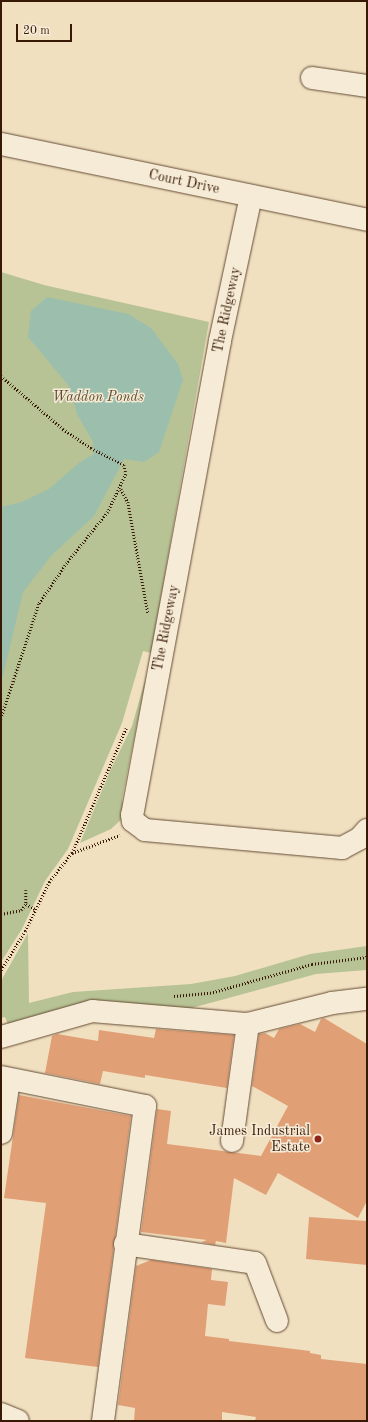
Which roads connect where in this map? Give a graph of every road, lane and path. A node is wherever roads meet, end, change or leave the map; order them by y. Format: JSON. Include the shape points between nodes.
{"nodes":[{"id":1,"x":312,"y":78,"type":"dead end"},
{"id":2,"x":367,"y":86,"type":"edge"},
{"id":3,"x":1,"y":144,"type":"edge"},
{"id":4,"x":251,"y":196,"type":"junction"},
{"id":5,"x":367,"y":220,"type":"edge"},
{"id":6,"x":1,"y":376,"type":"edge"},
{"id":7,"x":121,"y":489,"type":"junction"},
{"id":8,"x":149,"y":617,"type":"dead end"},
{"id":9,"x":1,"y":719,"type":"edge"},
{"id":10,"x":128,"y":725,"type":"dead end"},
{"id":11,"x":133,"y":821,"type":"junction"},
{"id":12,"x":367,"y":830,"type":"edge"},
{"id":13,"x":72,"y":853,"type":"junction"},
{"id":14,"x":26,"y":890,"type":"dead end"},
{"id":15,"x":26,"y":904,"type":"junction"},
{"id":16,"x":35,"y":910,"type":"junction"},
{"id":17,"x":1,"y":914,"type":"edge"},
{"id":18,"x":367,"y":957,"type":"edge"},
{"id":19,"x":1,"y":970,"type":"edge"},
{"id":20,"x":168,"y":996,"type":"dead end"},
{"id":21,"x":367,"y":999,"type":"edge"},
{"id":22,"x":248,"y":1024,"type":"junction"},
{"id":23,"x":1,"y":1037,"type":"edge"},
{"id":24,"x":5,"y":1079,"type":"edge"},
{"id":25,"x":1,"y":1133,"type":"edge"},
{"id":26,"x":232,"y":1141,"type":"dead end"},
{"id":27,"x":125,"y":1244,"type":"junction"},
{"id":28,"x":277,"y":1321,"type":"dead end"},
{"id":29,"x":1,"y":1414,"type":"edge"},
{"id":30,"x":18,"y":1421,"type":"edge"},
{"id":31,"x":103,"y":1421,"type":"edge"}],
"edges":[{"from":1,"to":2,"type":"street"},
{"from":3,"to":4,"type":"street","name":"Court Drive"},
{"from":4,"to":5,"type":"street","name":"Court Drive"},
{"from":4,"to":11,"type":"street","name":"The Ridgeway","via":[[220,341],[133,802]]},
{"from":6,"to":7,"type":"path","via":[[21,395],[91,448],[124,465],[126,474]]},
{"from":7,"to":8,"type":"path","via":[[128,502]]},
{"from":7,"to":9,"type":"path","via":[[108,512],[39,604]]},
{"from":10,"to":13,"type":"path"},
{"from":11,"to":12,"type":"street","via":[[145,830],[342,848],[359,839]]},
{"from":11,"to":13,"type":"path","via":[[119,836]]},
{"from":13,"to":16,"type":"path","via":[[48,882]]},
{"from":14,"to":15,"type":"path"},
{"from":15,"to":16,"type":"path"},
{"from":15,"to":17,"type":"path","via":[[21,910]]},
{"from":16,"to":19,"type":"path","via":[[25,932]]},
{"from":18,"to":20,"type":"path","via":[[312,964],[210,993]]},
{"from":21,"to":22,"type":"street","via":[[332,1003]]},
{"from":22,"to":23,"type":"street","via":[[108,1010],[92,1011]]},
{"from":22,"to":26,"type":"street"},
{"from":24,"to":25,"type":"street"},
{"from":24,"to":27,"type":"street","via":[[145,1106]]},
{"from":27,"to":28,"type":"street","via":[[255,1263]]},
{"from":27,"to":31,"type":"street"},
{"from":29,"to":30,"type":"street"}]}
